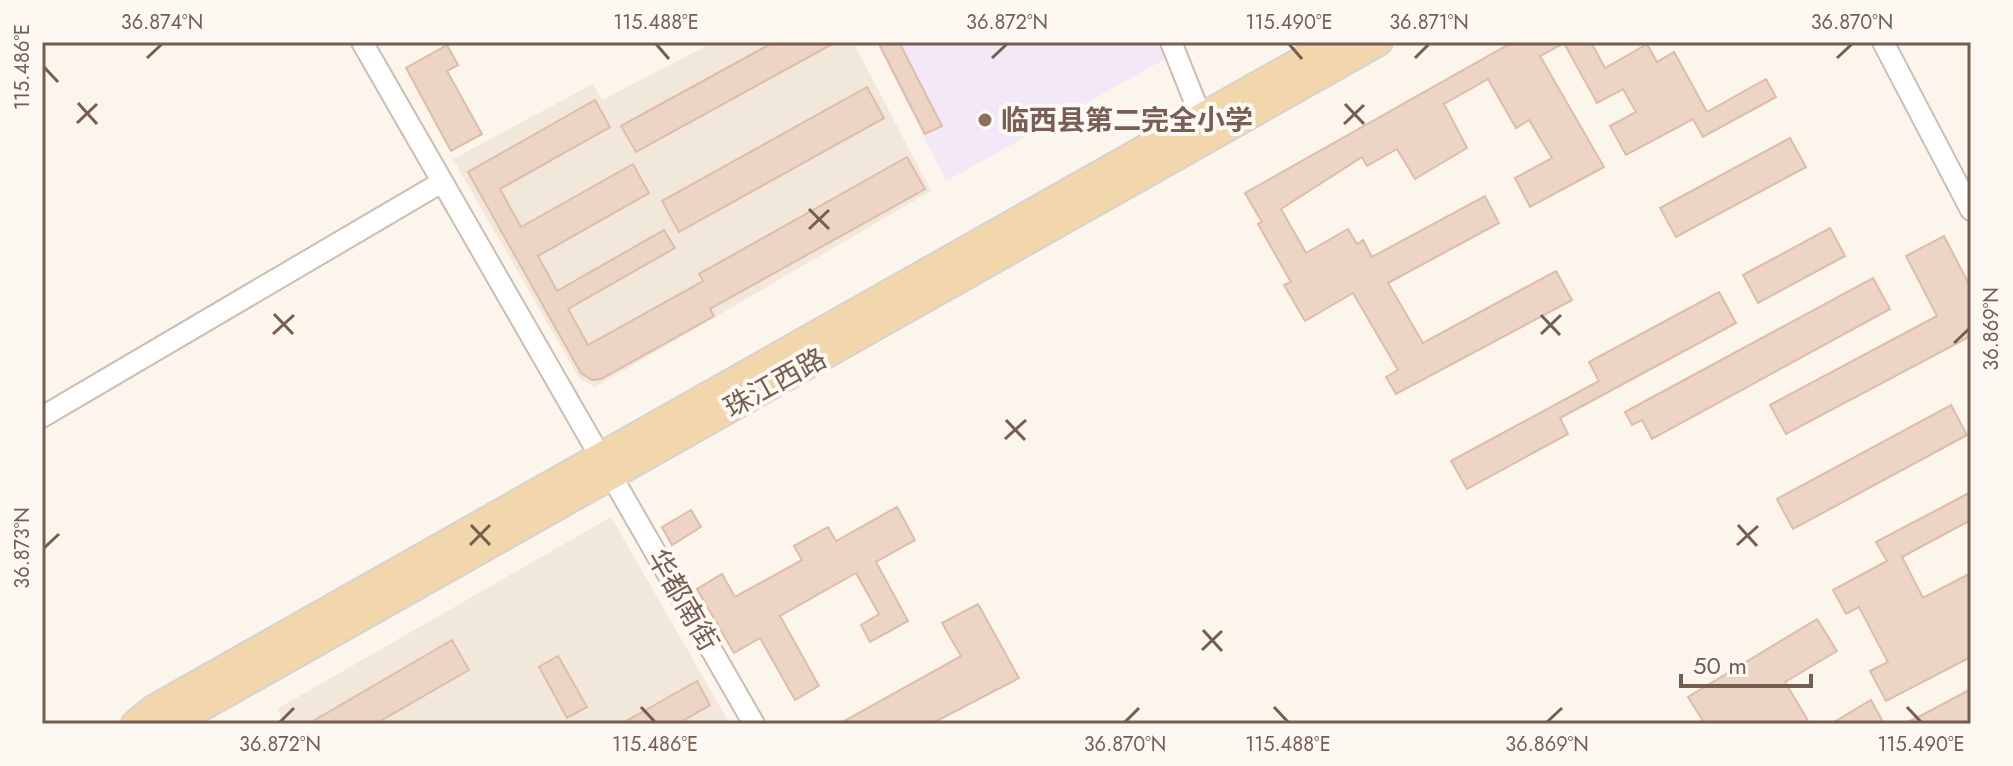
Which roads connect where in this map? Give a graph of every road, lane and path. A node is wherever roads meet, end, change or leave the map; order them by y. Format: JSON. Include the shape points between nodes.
{"nodes":[{"id":1,"x":362,"y":42,"type":"edge"},
{"id":2,"x":1171,"y":42,"type":"edge"},
{"id":3,"x":1334,"y":42,"type":"edge"},
{"id":4,"x":1379,"y":42,"type":"edge"},
{"id":5,"x":1883,"y":42,"type":"edge"},
{"id":6,"x":1201,"y":117,"type":"junction"},
{"id":7,"x":442,"y":182,"type":"junction"},
{"id":8,"x":1971,"y":210,"type":"edge"},
{"id":9,"x":42,"y":417,"type":"edge"},
{"id":10,"x":606,"y":466,"type":"junction"},
{"id":11,"x":135,"y":724,"type":"edge"},
{"id":12,"x":172,"y":724,"type":"edge"},
{"id":13,"x":754,"y":724,"type":"edge"}],
"edges":[{"from":1,"to":7,"type":"street","name":"华都南街"},
{"from":2,"to":6,"type":"street"},
{"from":3,"to":6,"type":"main road","name":"珠江西路"},
{"from":4,"to":10,"type":"main road","name":"珠江西路"},
{"from":5,"to":8,"type":"street"},
{"from":6,"to":10,"type":"main road","name":"珠江西路"},
{"from":7,"to":9,"type":"street"},
{"from":7,"to":10,"type":"street","name":"华都南街"},
{"from":10,"to":11,"type":"main road","name":"珠江西路","via":[[153,709]]},
{"from":10,"to":12,"type":"main road","name":"珠江西路"},
{"from":10,"to":13,"type":"street","name":"华都南街"}]}
